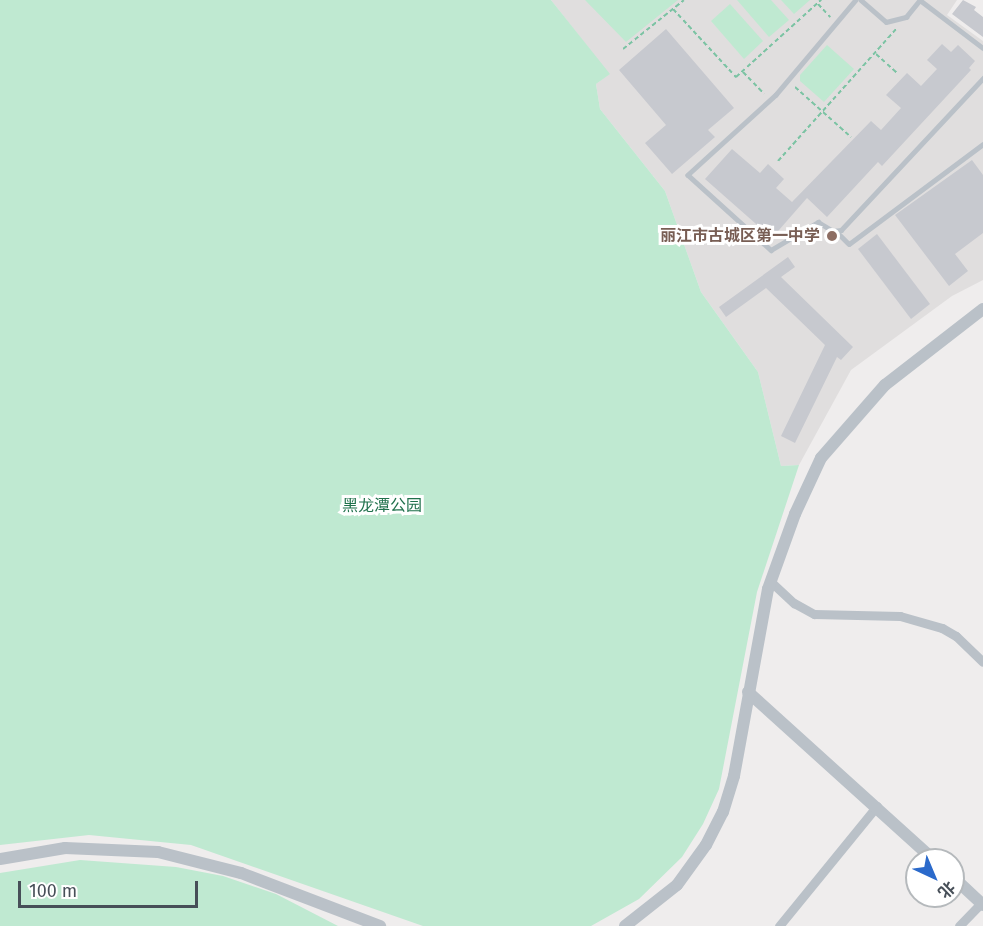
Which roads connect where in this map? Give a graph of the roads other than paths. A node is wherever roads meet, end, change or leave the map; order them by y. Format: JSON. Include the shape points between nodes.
{"nodes":[{"id":1,"x":856,"y":0,"type":"edge"},
{"id":2,"x":861,"y":0,"type":"edge"},
{"id":3,"x":920,"y":0,"type":"edge"},
{"id":4,"x":983,"y":48,"type":"edge"},
{"id":5,"x":983,"y":78,"type":"edge"},
{"id":6,"x":983,"y":144,"type":"edge"},
{"id":7,"x":836,"y":231,"type":"junction"},
{"id":8,"x":983,"y":309,"type":"edge"},
{"id":9,"x":770,"y":581,"type":"junction"},
{"id":10,"x":983,"y":662,"type":"edge"},
{"id":11,"x":748,"y":692,"type":"junction"},
{"id":12,"x":878,"y":806,"type":"junction"},
{"id":13,"x":922,"y":848,"type":"edge"},
{"id":14,"x":0,"y":859,"type":"edge"},
{"id":15,"x":965,"y":889,"type":"edge"},
{"id":16,"x":982,"y":904,"type":"edge"},
{"id":17,"x":380,"y":926,"type":"edge"},
{"id":18,"x":625,"y":926,"type":"edge"},
{"id":19,"x":779,"y":926,"type":"edge"},
{"id":20,"x":959,"y":926,"type":"edge"}],
"edges":[{"from":1,"to":7,"type":"lane","via":[[789,81],[688,175],[771,250],[818,222]]},
{"from":2,"to":3,"type":"lane","via":[[886,22],[900,20]]},
{"from":3,"to":4,"type":"lane"},
{"from":5,"to":7,"type":"lane","via":[[901,169]]},
{"from":6,"to":7,"type":"lane","via":[[849,244]]},
{"from":8,"to":9,"type":"street","via":[[885,385],[836,438],[808,486]]},
{"from":9,"to":10,"type":"street","via":[[794,603],[814,614],[900,616],[942,628]]},
{"from":9,"to":11,"type":"street"},
{"from":11,"to":12,"type":"street"},
{"from":11,"to":18,"type":"street","via":[[734,776],[715,829],[677,885]]},
{"from":12,"to":13,"type":"street"},
{"from":12,"to":19,"type":"street"},
{"from":14,"to":17,"type":"street","via":[[65,848],[158,852],[232,870]]},
{"from":15,"to":16,"type":"street"},
{"from":16,"to":20,"type":"street"}]}
